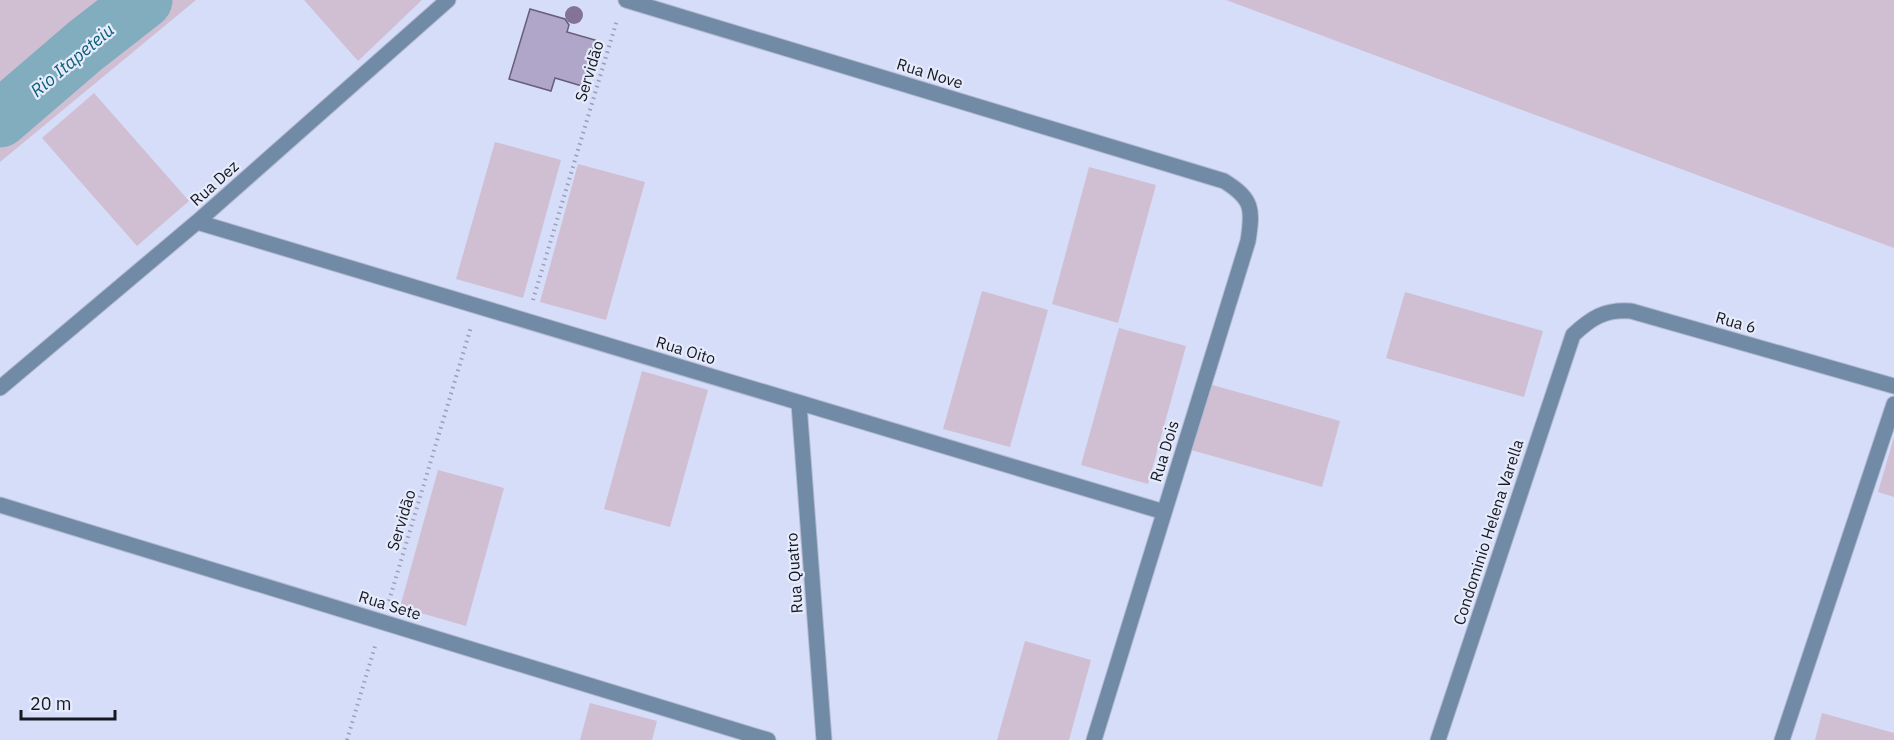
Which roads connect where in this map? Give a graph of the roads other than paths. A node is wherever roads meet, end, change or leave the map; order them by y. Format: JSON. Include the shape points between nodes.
{"nodes":[{"id":1,"x":448,"y":0,"type":"edge"},
{"id":2,"x":623,"y":6,"type":"edge"},
{"id":3,"x":1224,"y":181,"type":"joint"},
{"id":4,"x":197,"y":222,"type":"junction"},
{"id":5,"x":1573,"y":335,"type":"joint"},
{"id":6,"x":1894,"y":386,"type":"edge"},
{"id":7,"x":0,"y":388,"type":"edge"},
{"id":8,"x":800,"y":404,"type":"junction"},
{"id":9,"x":1894,"y":404,"type":"edge"},
{"id":10,"x":0,"y":505,"type":"edge"},
{"id":11,"x":1164,"y":512,"type":"junction"},
{"id":12,"x":759,"y":739,"type":"edge"},
{"id":13,"x":824,"y":740,"type":"edge"},
{"id":14,"x":1094,"y":740,"type":"edge"},
{"id":15,"x":1438,"y":740,"type":"edge"},
{"id":16,"x":1782,"y":740,"type":"edge"}],
"edges":[{"from":1,"to":4,"type":"street","name":"Rua Dez"},
{"from":2,"to":3,"type":"street","name":"Rua Nove"},
{"from":3,"to":11,"type":"street","name":"Rua Dois","via":[[1240,191],[1249,205],[1248,242]]},
{"from":4,"to":7,"type":"street","name":"Rua Dez"},
{"from":4,"to":8,"type":"street","name":"Rua Oito"},
{"from":5,"to":6,"type":"street","name":"Rua 6","via":[[1590,319],[1605,312],[1631,311]]},
{"from":5,"to":15,"type":"street","name":"Condominio Helena Varella"},
{"from":8,"to":11,"type":"street","name":"Rua Oito"},
{"from":8,"to":13,"type":"street","name":"Rua Quatro"},
{"from":9,"to":16,"type":"street"},
{"from":10,"to":12,"type":"street","name":"Rua Sete"},
{"from":11,"to":14,"type":"street","name":"Rua Dois"}]}
